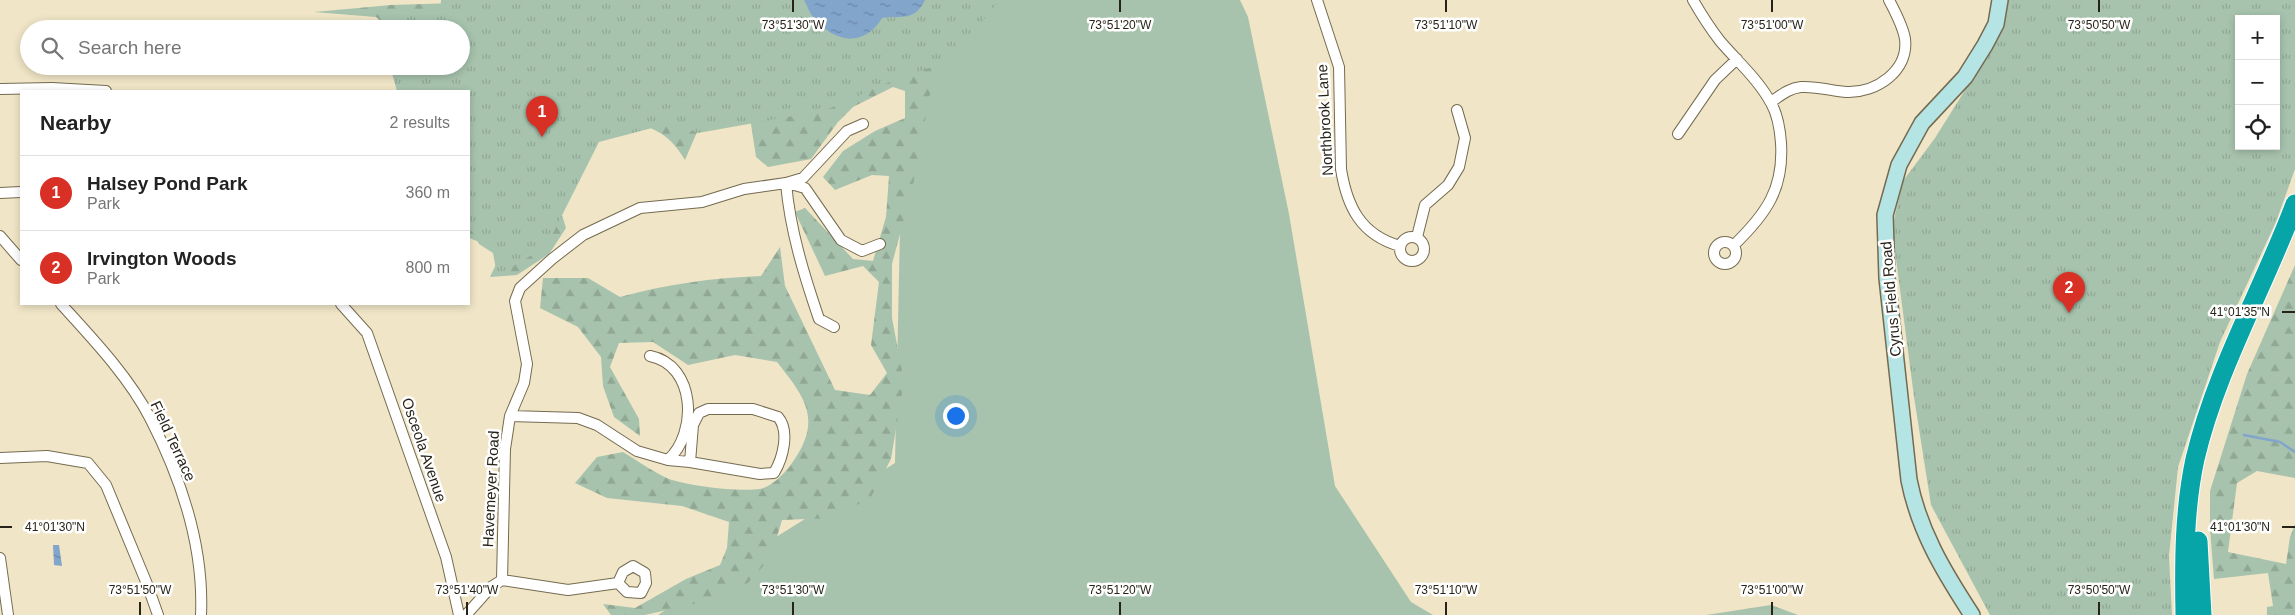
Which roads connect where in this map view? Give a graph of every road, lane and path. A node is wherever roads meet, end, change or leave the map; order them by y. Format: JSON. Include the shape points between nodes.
{"nodes":[{"id":1,"x":1317,"y":0,"type":"edge"},
{"id":2,"x":1693,"y":0,"type":"edge"},
{"id":3,"x":1889,"y":0,"type":"edge"},
{"id":4,"x":2000,"y":0,"type":"edge"},
{"id":5,"x":1737,"y":59,"type":"junction"},
{"id":6,"x":0,"y":89,"type":"edge"},
{"id":7,"x":88,"y":90,"type":"edge"},
{"id":8,"x":1771,"y":102,"type":"junction"},
{"id":9,"x":1457,"y":110,"type":"dead end"},
{"id":10,"x":863,"y":124,"type":"dead end"},
{"id":11,"x":1678,"y":134,"type":"dead end"},
{"id":12,"x":786,"y":183,"type":"junction"},
{"id":13,"x":20,"y":192,"type":"edge"},
{"id":14,"x":0,"y":193,"type":"edge"},
{"id":15,"x":2295,"y":204,"type":"edge"},
{"id":16,"x":2295,"y":234,"type":"edge"},
{"id":17,"x":0,"y":236,"type":"edge"},
{"id":18,"x":1417,"y":237,"type":"junction"},
{"id":19,"x":880,"y":244,"type":"dead end"},
{"id":20,"x":1734,"y":245,"type":"dead end"},
{"id":21,"x":1400,"y":246,"type":"junction"},
{"id":22,"x":20,"y":259,"type":"edge"},
{"id":23,"x":62,"y":305,"type":"edge"},
{"id":24,"x":342,"y":305,"type":"edge"},
{"id":25,"x":834,"y":327,"type":"dead end"},
{"id":26,"x":650,"y":356,"type":"dead end"},
{"id":27,"x":510,"y":416,"type":"junction"},
{"id":28,"x":0,"y":458,"type":"edge"},
{"id":29,"x":668,"y":460,"type":"junction"},
{"id":30,"x":690,"y":462,"type":"junction"},
{"id":31,"x":0,"y":558,"type":"edge"},
{"id":32,"x":502,"y":580,"type":"junction"},
{"id":33,"x":618,"y":583,"type":"dead end"},
{"id":34,"x":8,"y":615,"type":"edge"},
{"id":35,"x":158,"y":615,"type":"edge"},
{"id":36,"x":201,"y":615,"type":"edge"},
{"id":37,"x":459,"y":615,"type":"edge"},
{"id":38,"x":466,"y":615,"type":"edge"},
{"id":39,"x":1972,"y":615,"type":"edge"},
{"id":40,"x":2185,"y":615,"type":"edge"},
{"id":41,"x":2202,"y":615,"type":"edge"}],
"edges":[{"from":1,"to":21,"type":"street","name":"Northbrook Lane","via":[[1340,67],[1343,183],[1359,220],[1366,228],[1379,239]]},
{"from":2,"to":5,"type":"street"},
{"from":3,"to":8,"type":"street","via":[[1903,32],[1905,50],[1895,73],[1887,80],[1879,86],[1849,92],[1802,87],[1785,92]]},
{"from":4,"to":39,"type":"street","name":"Cyrus Field Road","via":[[1996,24],[1985,45],[1965,77],[1922,123],[1899,165],[1885,215],[1887,278],[1914,506],[1928,542]]},
{"from":5,"to":8,"type":"street"},
{"from":5,"to":11,"type":"street","via":[[1715,80]]},
{"from":6,"to":7,"type":"street"},
{"from":8,"to":20,"type":"street","via":[[1780,128],[1779,180],[1764,212]]},
{"from":9,"to":18,"type":"street","via":[[1465,138],[1459,167],[1448,186],[1425,205]]},
{"from":10,"to":12,"type":"street","via":[[847,131],[803,178]]},
{"from":12,"to":19,"type":"street","via":[[805,188],[841,240],[862,252]]},
{"from":12,"to":25,"type":"street","via":[[789,211],[808,288],[819,319]]},
{"from":12,"to":27,"type":"street","name":"Havemeyer Road","via":[[744,189],[702,202],[640,208],[583,235],[552,259],[520,288],[515,301],[528,364]]},
{"from":13,"to":14,"type":"street"},
{"from":15,"to":40,"type":"highway","via":[[2221,379],[2199,443],[2188,510]]},
{"from":16,"to":41,"type":"highway","via":[[2231,383],[2208,456],[2200,497],[2198,531]]},
{"from":17,"to":22,"type":"street"},
{"from":18,"to":21,"type":"street","via":[[1407,237]]},
{"from":18,"to":21,"type":"street","name":"Northbrook Lane","via":[[1424,247],[1418,259],[1404,259]]},
{"from":23,"to":36,"type":"street","name":"Field Terrace","via":[[114,366],[149,417],[165,452],[198,547]]},
{"from":24,"to":37,"type":"street","name":"Osceola Avenue","via":[[367,333],[446,556]]},
{"from":26,"to":29,"type":"street","via":[[662,358],[673,368],[688,400],[685,432],[678,451]]},
{"from":27,"to":29,"type":"street","via":[[578,418],[597,425],[637,451]]},
{"from":27,"to":32,"type":"street","name":"Havemeyer Road","via":[[505,449]]},
{"from":28,"to":35,"type":"street","via":[[47,456],[88,463],[106,484]]},
{"from":29,"to":30,"type":"street"},
{"from":30,"to":30,"type":"street","via":[[760,474],[774,473],[781,459],[784,426],[772,414],[742,409],[708,409],[699,414],[693,425]]},
{"from":31,"to":34,"type":"street"},
{"from":32,"to":33,"type":"street","via":[[568,590]]},
{"from":32,"to":38,"type":"street","via":[[491,587]]}]}
